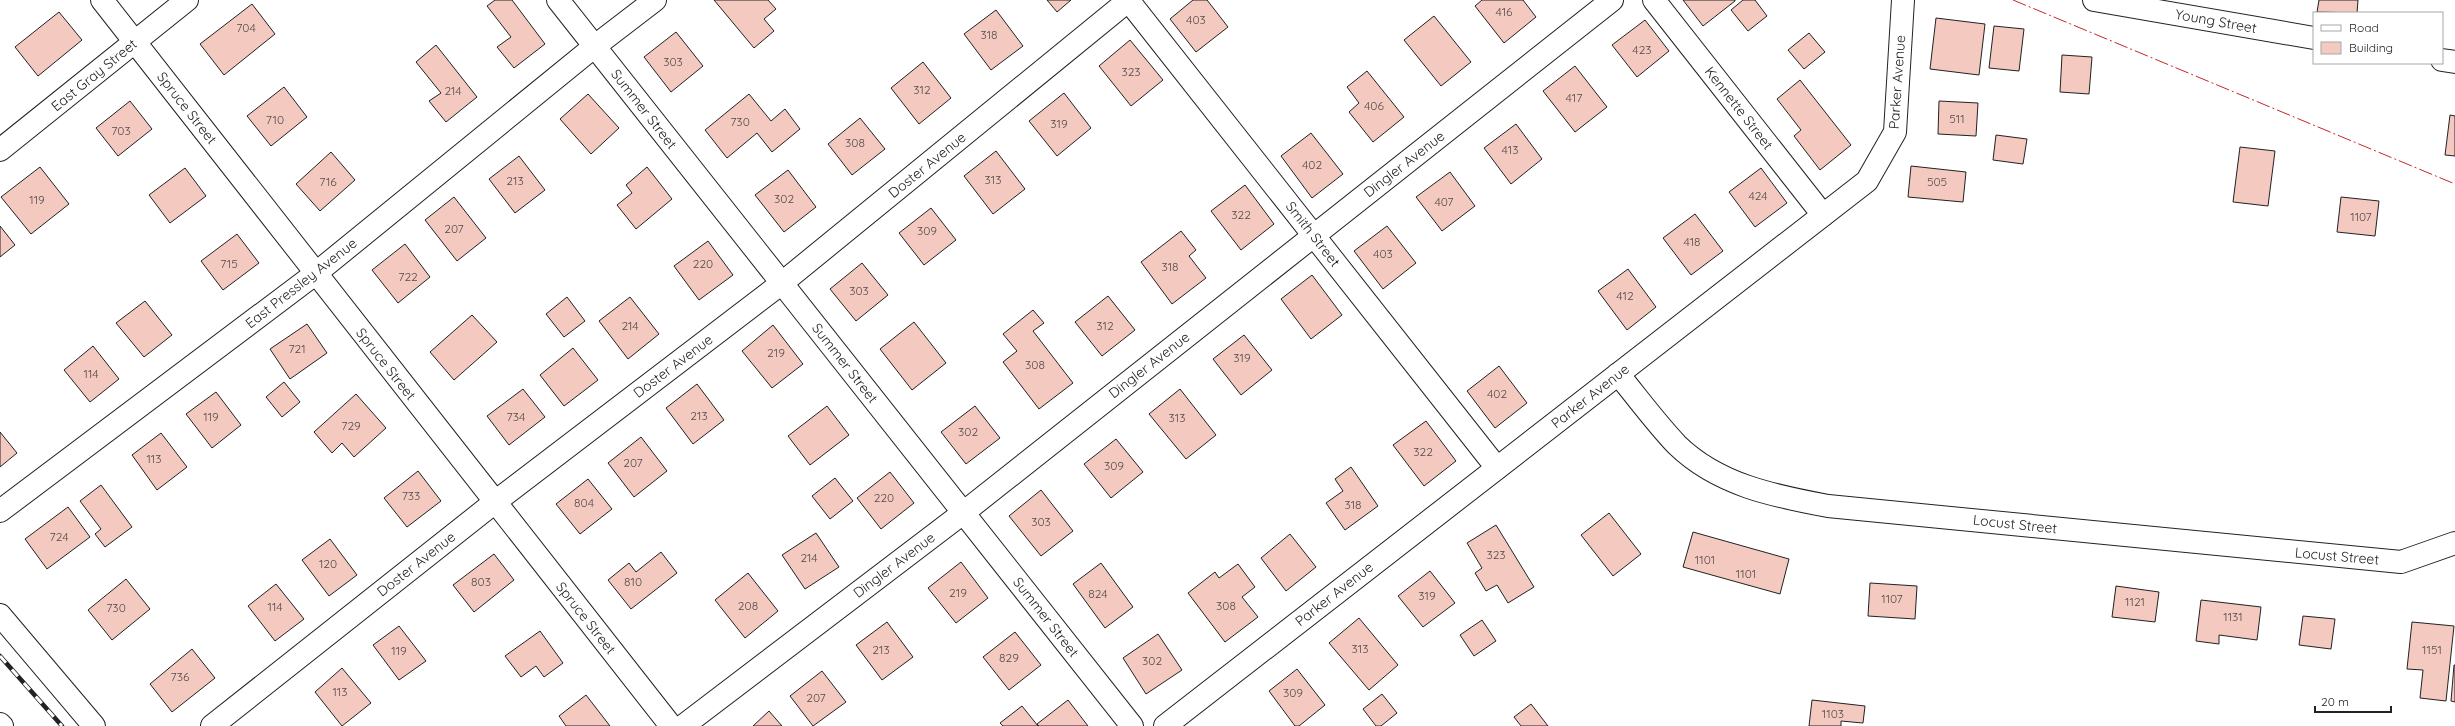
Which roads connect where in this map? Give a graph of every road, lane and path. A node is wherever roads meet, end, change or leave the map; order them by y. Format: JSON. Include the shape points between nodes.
{"nodes":[{"id":1,"x":102,"y":0,"type":"edge"},
{"id":2,"x":187,"y":0,"type":"edge"},
{"id":3,"x":558,"y":0,"type":"edge"},
{"id":4,"x":655,"y":0,"type":"edge"},
{"id":5,"x":1128,"y":0,"type":"edge"},
{"id":6,"x":1612,"y":0,"type":"edge"},
{"id":7,"x":1654,"y":0,"type":"edge"},
{"id":8,"x":1903,"y":0,"type":"edge"},
{"id":9,"x":2094,"y":0,"type":"edge"},
{"id":10,"x":2313,"y":38,"type":"edge"},
{"id":11,"x":135,"y":42,"type":"junction"},
{"id":12,"x":595,"y":46,"type":"junction"},
{"id":13,"x":2443,"y":60,"type":"edge"},
{"id":14,"x":2455,"y":62,"type":"edge"},
{"id":15,"x":0,"y":150,"type":"edge"},
{"id":16,"x":1823,"y":215,"type":"junction"},
{"id":17,"x":1314,"y":236,"type":"junction"},
{"id":18,"x":315,"y":274,"type":"junction"},
{"id":19,"x":782,"y":283,"type":"junction"},
{"id":20,"x":1618,"y":374,"type":"junction"},
{"id":21,"x":1497,"y":468,"type":"junction"},
{"id":22,"x":495,"y":502,"type":"junction"},
{"id":23,"x":0,"y":511,"type":"edge"},
{"id":24,"x":963,"y":512,"type":"junction"},
{"id":25,"x":2455,"y":543,"type":"edge"},
{"id":26,"x":0,"y":615,"type":"edge"},
{"id":27,"x":0,"y":724,"type":"edge"},
{"id":28,"x":2,"y":726,"type":"edge"},
{"id":29,"x":94,"y":726,"type":"edge"},
{"id":30,"x":212,"y":726,"type":"edge"},
{"id":31,"x":672,"y":726,"type":"edge"},
{"id":32,"x":683,"y":726,"type":"edge"},
{"id":33,"x":1132,"y":726,"type":"edge"},
{"id":34,"x":1165,"y":726,"type":"edge"}],
"edges":[{"from":1,"to":11,"type":"street","name":"Spruce Street"},
{"from":2,"to":11,"type":"street","name":"East Gray Street"},
{"from":3,"to":12,"type":"street","name":"Summer Street"},
{"from":4,"to":12,"type":"street","name":"East Pressley Avenue"},
{"from":5,"to":17,"type":"street","name":"Smith Street"},
{"from":5,"to":19,"type":"street","name":"Doster Avenue"},
{"from":6,"to":17,"type":"street","name":"Dingler Avenue"},
{"from":7,"to":16,"type":"street","name":"Kennette Street"},
{"from":8,"to":16,"type":"street","name":"Parker Avenue","via":[[1895,132],[1867,181]]},
{"from":9,"to":10,"type":"street","name":"Young Street"},
{"from":11,"to":15,"type":"street","name":"East Gray Street"},
{"from":11,"to":18,"type":"street","name":"Spruce Street"},
{"from":12,"to":18,"type":"street","name":"East Pressley Avenue"},
{"from":12,"to":19,"type":"street","name":"Summer Street"},
{"from":13,"to":14,"type":"street"},
{"from":16,"to":20,"type":"street","name":"Parker Avenue"},
{"from":17,"to":21,"type":"street","name":"Smith Street"},
{"from":17,"to":24,"type":"street","name":"Dingler Avenue"},
{"from":18,"to":22,"type":"street","name":"Spruce Street"},
{"from":18,"to":23,"type":"street","name":"East Pressley Avenue"},
{"from":19,"to":22,"type":"street","name":"Doster Avenue"},
{"from":19,"to":24,"type":"street","name":"Summer Street"},
{"from":20,"to":21,"type":"street","name":"Parker Avenue"},
{"from":20,"to":25,"type":"street","name":"Locust Street","via":[[1677,445],[1714,473],[1767,494],[1828,506],[2401,562]]},
{"from":21,"to":34,"type":"street","name":"Parker Avenue"},
{"from":22,"to":30,"type":"street","name":"Doster Avenue"},
{"from":22,"to":31,"type":"street","name":"Spruce Street"},
{"from":24,"to":32,"type":"street","name":"Dingler Avenue"},
{"from":24,"to":33,"type":"street","name":"Summer Street"},
{"from":26,"to":29,"type":"street"},
{"from":27,"to":28,"type":"street"}]}
